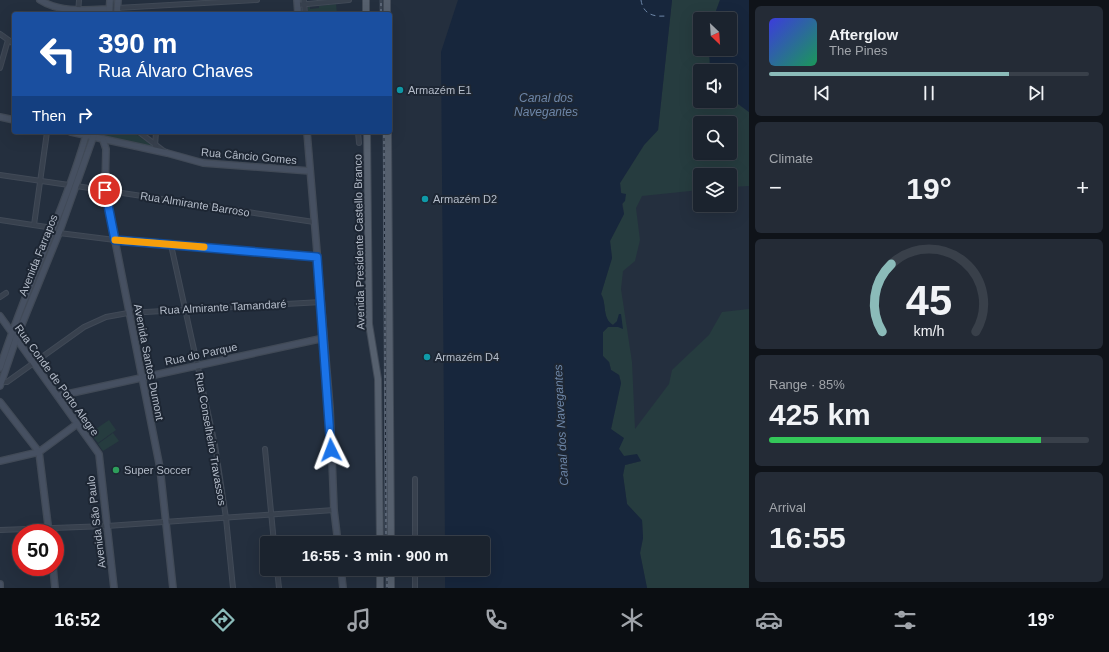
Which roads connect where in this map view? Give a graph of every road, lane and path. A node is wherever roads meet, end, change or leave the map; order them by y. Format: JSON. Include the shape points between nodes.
{"nodes":[{"id":1,"x":40,"y":0,"type":"edge"},
{"id":2,"x":79,"y":0,"type":"edge"},
{"id":3,"x":110,"y":0,"type":"edge"},
{"id":4,"x":118,"y":0,"type":"edge"},
{"id":5,"x":257,"y":0,"type":"edge"},
{"id":6,"x":349,"y":0,"type":"edge"},
{"id":7,"x":366,"y":0,"type":"edge"},
{"id":8,"x":387,"y":0,"type":"edge"},
{"id":9,"x":331,"y":1,"type":"edge"},
{"id":10,"x":304,"y":2,"type":"edge"},
{"id":11,"x":297,"y":3,"type":"edge"},
{"id":12,"x":117,"y":11,"type":"edge"},
{"id":13,"x":78,"y":12,"type":"edge"},
{"id":14,"x":109,"y":12,"type":"edge"},
{"id":15,"x":305,"y":12,"type":"edge"},
{"id":16,"x":366,"y":12,"type":"edge"},
{"id":17,"x":387,"y":12,"type":"edge"},
{"id":18,"x":0,"y":34,"type":"edge"},
{"id":19,"x":8,"y":40,"type":"junction"},
{"id":20,"x":12,"y":43,"type":"edge"},
{"id":21,"x":0,"y":68,"type":"edge"},
{"id":22,"x":0,"y":117,"type":"edge"},
{"id":23,"x":12,"y":120,"type":"edge"},
{"id":24,"x":46,"y":134,"type":"edge"},
{"id":25,"x":87,"y":134,"type":"edge"},
{"id":26,"x":142,"y":134,"type":"edge"},
{"id":27,"x":156,"y":134,"type":"edge"},
{"id":28,"x":307,"y":134,"type":"edge"},
{"id":29,"x":358,"y":134,"type":"edge"},
{"id":30,"x":367,"y":134,"type":"edge"},
{"id":31,"x":388,"y":134,"type":"edge"},
{"id":32,"x":94,"y":135,"type":"edge"},
{"id":33,"x":103,"y":140,"type":"junction"},
{"id":34,"x":359,"y":143,"type":"dead end"},
{"id":35,"x":156,"y":144,"type":"junction"},
{"id":36,"x":155,"y":151,"type":"junction"},
{"id":37,"x":167,"y":153,"type":"junction"},
{"id":38,"x":310,"y":171,"type":"junction"},
{"id":39,"x":0,"y":175,"type":"edge"},
{"id":40,"x":40,"y":181,"type":"junction"},
{"id":41,"x":69,"y":185,"type":"junction"},
{"id":42,"x":76,"y":186,"type":"junction"},
{"id":43,"x":105,"y":190,"type":"junction"},
{"id":44,"x":0,"y":220,"type":"edge"},
{"id":45,"x":314,"y":222,"type":"junction"},
{"id":46,"x":34,"y":225,"type":"junction"},
{"id":47,"x":53,"y":228,"type":"junction"},
{"id":48,"x":59,"y":232,"type":"junction"},
{"id":49,"x":115,"y":240,"type":"junction"},
{"id":50,"x":171,"y":245,"type":"junction"},
{"id":51,"x":317,"y":257,"type":"junction"},
{"id":52,"x":6,"y":293,"type":"dead end"},
{"id":53,"x":0,"y":297,"type":"edge"},
{"id":54,"x":322,"y":302,"type":"junction"},
{"id":55,"x":186,"y":310,"type":"junction"},
{"id":56,"x":128,"y":313,"type":"junction"},
{"id":57,"x":0,"y":316,"type":"edge"},
{"id":58,"x":11,"y":332,"type":"junction"},
{"id":59,"x":324,"y":338,"type":"junction"},
{"id":60,"x":16,"y":339,"type":"junction"},
{"id":61,"x":34,"y":364,"type":"junction"},
{"id":62,"x":198,"y":365,"type":"junction"},
{"id":63,"x":0,"y":368,"type":"edge"},
{"id":64,"x":142,"y":378,"type":"junction"},
{"id":65,"x":1,"y":384,"type":"edge"},
{"id":66,"x":58,"y":396,"type":"junction"},
{"id":67,"x":0,"y":402,"type":"edge"},
{"id":68,"x":77,"y":424,"type":"junction"},
{"id":69,"x":265,"y":449,"type":"dead end"},
{"id":70,"x":39,"y":452,"type":"junction"},
{"id":71,"x":99,"y":454,"type":"joint"},
{"id":72,"x":0,"y":460,"type":"edge"},
{"id":73,"x":415,"y":479,"type":"dead end"},
{"id":74,"x":334,"y":510,"type":"junction"},
{"id":75,"x":271,"y":514,"type":"junction"},
{"id":76,"x":226,"y":518,"type":"junction"},
{"id":77,"x":166,"y":522,"type":"junction"},
{"id":78,"x":47,"y":524,"type":"edge"},
{"id":79,"x":107,"y":526,"type":"junction"},
{"id":80,"x":64,"y":528,"type":"edge"},
{"id":81,"x":0,"y":530,"type":"edge"},
{"id":82,"x":12,"y":530,"type":"edge"},
{"id":83,"x":273,"y":536,"type":"edge"},
{"id":84,"x":337,"y":536,"type":"edge"},
{"id":85,"x":380,"y":536,"type":"edge"},
{"id":86,"x":391,"y":536,"type":"edge"},
{"id":87,"x":415,"y":536,"type":"edge"},
{"id":88,"x":54,"y":576,"type":"edge"},
{"id":89,"x":278,"y":576,"type":"edge"},
{"id":90,"x":342,"y":576,"type":"edge"},
{"id":91,"x":415,"y":576,"type":"edge"},
{"id":92,"x":0,"y":584,"type":"edge"},
{"id":93,"x":0,"y":588,"type":"edge"},
{"id":94,"x":55,"y":588,"type":"edge"},
{"id":95,"x":114,"y":588,"type":"edge"},
{"id":96,"x":173,"y":588,"type":"edge"},
{"id":97,"x":233,"y":588,"type":"edge"},
{"id":98,"x":279,"y":588,"type":"edge"},
{"id":99,"x":343,"y":588,"type":"edge"},
{"id":100,"x":415,"y":588,"type":"edge"}],
"edges":[{"from":1,"to":13,"type":"street"},
{"from":2,"to":13,"type":"street"},
{"from":3,"to":14,"type":"street"},
{"from":4,"to":12,"type":"street"},
{"from":5,"to":12,"type":"street"},
{"from":6,"to":9,"type":"street"},
{"from":7,"to":16,"type":"main road"},
{"from":8,"to":17,"type":"main road"},
{"from":9,"to":10,"type":"street"},
{"from":10,"to":11,"type":"street"},
{"from":10,"to":15,"type":"street"},
{"from":13,"to":14,"type":"street"},
{"from":18,"to":19,"type":"street"},
{"from":19,"to":20,"type":"street"},
{"from":19,"to":21,"type":"street"},
{"from":22,"to":23,"type":"street"},
{"from":24,"to":40,"type":"street"},
{"from":25,"to":32,"type":"street","name":"Rua Câncio Gomes"},
{"from":25,"to":41,"type":"street","name":"Avenida Farrapos"},
{"from":26,"to":35,"type":"street"},
{"from":27,"to":35,"type":"street"},
{"from":28,"to":38,"type":"street"},
{"from":29,"to":34,"type":"street"},
{"from":30,"to":85,"type":"main road","name":"Avenida Presidente Castello Branco","via":[[369,324],[378,379]]},
{"from":31,"to":86,"type":"main road"},
{"from":32,"to":33,"type":"street","name":"Rua Câncio Gomes"},
{"from":32,"to":42,"type":"street","name":"Avenida Farrapos"},
{"from":33,"to":36,"type":"street","name":"Rua Câncio Gomes"},
{"from":33,"to":43,"type":"street","name":"Avenida Santos Dumont","via":[[106,150]]},
{"from":35,"to":36,"type":"street"},
{"from":35,"to":37,"type":"street"},
{"from":36,"to":37,"type":"street","name":"Rua Câncio Gomes"},
{"from":37,"to":38,"type":"street","name":"Rua Câncio Gomes","via":[[203,163]]},
{"from":38,"to":45,"type":"street"},
{"from":39,"to":40,"type":"street"},
{"from":40,"to":41,"type":"street"},
{"from":40,"to":46,"type":"street"},
{"from":41,"to":47,"type":"street","name":"Avenida Farrapos"},
{"from":42,"to":43,"type":"street","name":"Rua Almirante Barroso"},
{"from":42,"to":48,"type":"street","name":"Avenida Farrapos"},
{"from":43,"to":45,"type":"street","name":"Rua Almirante Barroso"},
{"from":43,"to":49,"type":"street","name":"Avenida Santos Dumont"},
{"from":44,"to":46,"type":"street"},
{"from":45,"to":51,"type":"street"},
{"from":46,"to":47,"type":"street"},
{"from":47,"to":58,"type":"street","name":"Avenida Farrapos"},
{"from":48,"to":49,"type":"street"},
{"from":48,"to":60,"type":"street","name":"Avenida Farrapos"},
{"from":49,"to":50,"type":"street"},
{"from":49,"to":56,"type":"street","name":"Avenida Santos Dumont"},
{"from":50,"to":51,"type":"street"},
{"from":50,"to":55,"type":"street","name":"Rua Conselheiro Travassos"},
{"from":51,"to":54,"type":"street"},
{"from":52,"to":53,"type":"street"},
{"from":54,"to":55,"type":"street","name":"Rua Almirante Tamandaré"},
{"from":54,"to":59,"type":"street"},
{"from":55,"to":56,"type":"street","name":"Rua Almirante Tamandaré"},
{"from":55,"to":62,"type":"street","name":"Rua Conselheiro Travassos"},
{"from":56,"to":61,"type":"street","name":"Rua Almirante Tamandaré","via":[[94,322]]},
{"from":56,"to":64,"type":"street","name":"Avenida Santos Dumont"},
{"from":57,"to":58,"type":"street","name":"Rua Conde de Porto Alegre"},
{"from":58,"to":60,"type":"street","name":"Rua Conde de Porto Alegre"},
{"from":58,"to":63,"type":"street","name":"Avenida Farrapos"},
{"from":59,"to":62,"type":"street","name":"Rua do Parque"},
{"from":59,"to":74,"type":"street"},
{"from":60,"to":61,"type":"street","name":"Rua Conde de Porto Alegre"},
{"from":60,"to":65,"type":"street","name":"Avenida Farrapos"},
{"from":61,"to":65,"type":"street","name":"Rua Almirante Tamandaré"},
{"from":61,"to":66,"type":"street","name":"Rua Conde de Porto Alegre"},
{"from":62,"to":64,"type":"street","name":"Rua do Parque"},
{"from":62,"to":76,"type":"street","name":"Rua Conselheiro Travassos","via":[[215,444]]},
{"from":64,"to":66,"type":"street","name":"Rua do Parque"},
{"from":64,"to":77,"type":"street","name":"Avenida Santos Dumont","via":[[160,468]]},
{"from":66,"to":68,"type":"street","name":"Rua Conde de Porto Alegre"},
{"from":67,"to":70,"type":"street"},
{"from":68,"to":70,"type":"street"},
{"from":68,"to":71,"type":"street","name":"Rua Conde de Porto Alegre"},
{"from":69,"to":75,"type":"street"},
{"from":70,"to":72,"type":"street"},
{"from":70,"to":78,"type":"street"},
{"from":71,"to":79,"type":"street","name":"Avenida São Paulo"},
{"from":73,"to":87,"type":"street"},
{"from":74,"to":75,"type":"street"},
{"from":74,"to":84,"type":"street"},
{"from":75,"to":76,"type":"street"},
{"from":75,"to":83,"type":"street"},
{"from":76,"to":77,"type":"street"},
{"from":76,"to":97,"type":"street","name":"Rua Conselheiro Travassos"},
{"from":77,"to":79,"type":"street"},
{"from":77,"to":96,"type":"street","name":"Avenida Santos Dumont"},
{"from":79,"to":80,"type":"street"},
{"from":79,"to":95,"type":"street","name":"Avenida São Paulo"},
{"from":81,"to":82,"type":"street"},
{"from":88,"to":94,"type":"street"},
{"from":89,"to":98,"type":"street"},
{"from":90,"to":99,"type":"street"},
{"from":91,"to":100,"type":"street"},
{"from":92,"to":93,"type":"street"}]}
